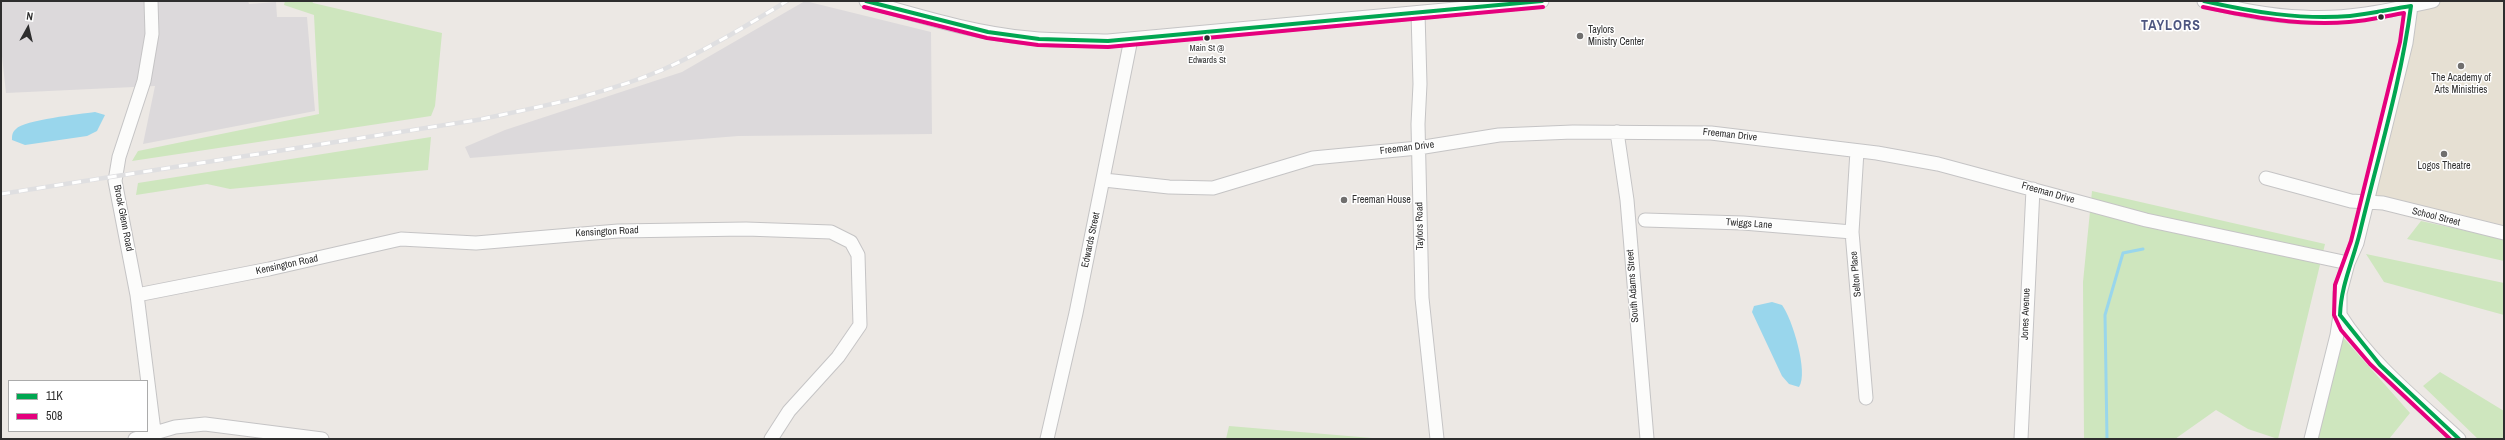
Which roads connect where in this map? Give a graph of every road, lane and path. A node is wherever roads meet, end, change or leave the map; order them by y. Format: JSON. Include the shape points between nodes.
{"nodes":[{"id":1,"x":151,"y":1,"type":"edge"},
{"id":2,"x":866,"y":1,"type":"edge"},
{"id":3,"x":1542,"y":1,"type":"edge"},
{"id":4,"x":2204,"y":1,"type":"edge"},
{"id":5,"x":2433,"y":1,"type":"edge"},
{"id":6,"x":2411,"y":6,"type":"junction"},
{"id":7,"x":1418,"y":13,"type":"junction"},
{"id":8,"x":1131,"y":39,"type":"junction"},
{"id":9,"x":1617,"y":132,"type":"junction"},
{"id":10,"x":1418,"y":148,"type":"junction"},
{"id":11,"x":1857,"y":151,"type":"junction"},
{"id":12,"x":2266,"y":178,"type":"dead end"},
{"id":13,"x":1104,"y":180,"type":"junction"},
{"id":14,"x":2033,"y":189,"type":"junction"},
{"id":15,"x":2367,"y":202,"type":"junction"},
{"id":16,"x":1645,"y":220,"type":"dead end"},
{"id":17,"x":1852,"y":232,"type":"junction"},
{"id":18,"x":2504,"y":233,"type":"edge"},
{"id":19,"x":2348,"y":263,"type":"junction"},
{"id":20,"x":137,"y":295,"type":"junction"},
{"id":21,"x":2340,"y":315,"type":"junction"},
{"id":22,"x":147,"y":380,"type":"edge"},
{"id":23,"x":148,"y":386,"type":"edge"},
{"id":24,"x":1866,"y":398,"type":"dead end"},
{"id":25,"x":154,"y":436,"type":"edge"},
{"id":26,"x":135,"y":439,"type":"edge"},
{"id":27,"x":322,"y":439,"type":"edge"},
{"id":28,"x":771,"y":439,"type":"edge"},
{"id":29,"x":1047,"y":439,"type":"edge"},
{"id":30,"x":1437,"y":439,"type":"edge"},
{"id":31,"x":1647,"y":439,"type":"edge"},
{"id":32,"x":2021,"y":439,"type":"edge"},
{"id":33,"x":2311,"y":439,"type":"edge"},
{"id":34,"x":2459,"y":439,"type":"edge"}],
"edges":[{"from":1,"to":20,"type":"street","name":"Brook Glenn Road","via":[[152,34],[144,81],[115,176]]},
{"from":2,"to":8,"type":"street","via":[[937,21],[1002,34],[1066,40]]},
{"from":3,"to":7,"type":"street"},
{"from":4,"to":6,"type":"street","via":[[2258,12],[2304,17],[2351,16]]},
{"from":5,"to":6,"type":"street"},
{"from":6,"to":15,"type":"street","via":[[2406,43]]},
{"from":7,"to":8,"type":"street"},
{"from":7,"to":10,"type":"street","name":"Taylors Road"},
{"from":8,"to":13,"type":"street","name":"Edwards Street"},
{"from":9,"to":10,"type":"street","name":"Freeman Drive","via":[[1499,135]]},
{"from":9,"to":11,"type":"street","name":"Freeman Drive","via":[[1711,133]]},
{"from":9,"to":31,"type":"street","name":"South Adams Street","via":[[1627,200]]},
{"from":10,"to":13,"type":"street","name":"Freeman Drive","via":[[1313,158],[1213,188],[1169,187]]},
{"from":10,"to":30,"type":"street","name":"Taylors Road","via":[[1422,298]]},
{"from":11,"to":14,"type":"street","name":"Freeman Drive","via":[[1938,164]]},
{"from":11,"to":17,"type":"street","name":"Selton Place"},
{"from":12,"to":15,"type":"street","name":"School Street","via":[[2351,201]]},
{"from":13,"to":29,"type":"street","name":"Edwards Street"},
{"from":14,"to":19,"type":"street","name":"Freeman Drive","via":[[2146,220]]},
{"from":14,"to":32,"type":"street","name":"Jones Avenue"},
{"from":15,"to":18,"type":"street","name":"School Street","via":[[2384,203]]},
{"from":15,"to":19,"type":"street","via":[[2357,243]]},
{"from":16,"to":17,"type":"street","name":"Twiggs Lane","via":[[1743,223]]},
{"from":17,"to":24,"type":"street","name":"Selton Place"},
{"from":19,"to":21,"type":"street","via":[[2340,293]]},
{"from":20,"to":22,"type":"street","name":"Brook Glenn Road"},
{"from":20,"to":28,"type":"street","name":"Kensington Road","via":[[401,239],[476,243],[618,231],[746,229],[831,232],[851,242],[858,256],[860,325],[838,357],[789,411]]},
{"from":21,"to":33,"type":"street"},
{"from":21,"to":34,"type":"street","via":[[2360,344],[2381,367]]},
{"from":23,"to":25,"type":"street","name":"Brook Glenn Road"},
{"from":25,"to":26,"type":"street"},
{"from":25,"to":27,"type":"street","via":[[205,424]]}]}
